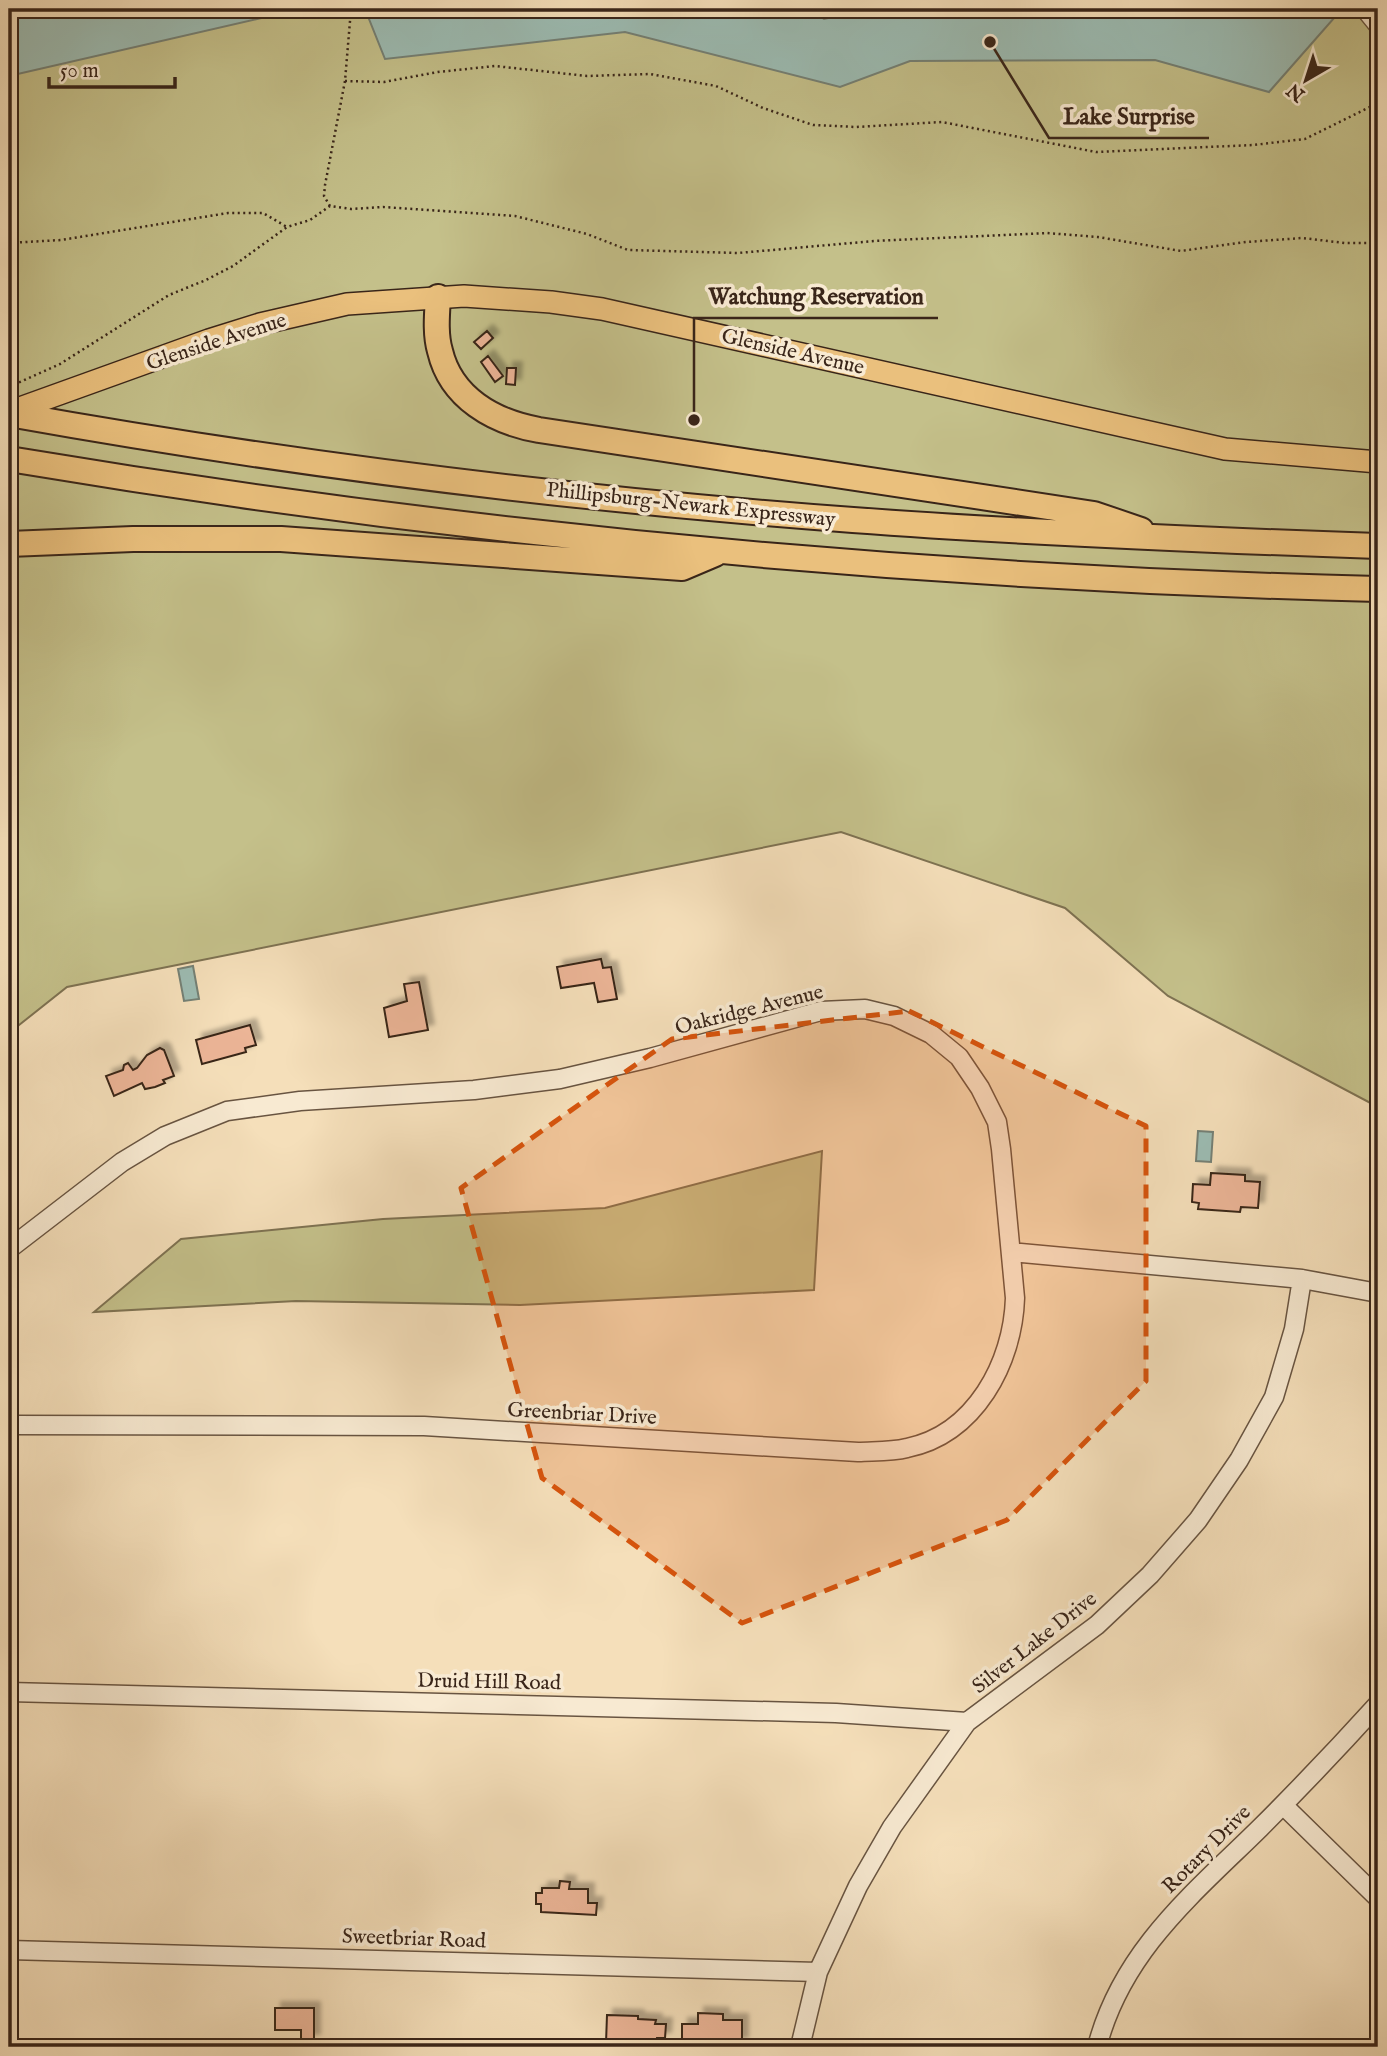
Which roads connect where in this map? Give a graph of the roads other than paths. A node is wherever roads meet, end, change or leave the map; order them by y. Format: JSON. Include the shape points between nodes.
{"nodes":[{"id":1,"x":1365,"y":9,"type":"edge"},
{"id":2,"x":1378,"y":25,"type":"edge"},
{"id":3,"x":438,"y":297,"type":"junction"},
{"id":4,"x":9,"y":413,"type":"edge"},
{"id":5,"x":9,"y":459,"type":"edge"},
{"id":6,"x":1378,"y":462,"type":"edge"},
{"id":7,"x":1165,"y":538,"type":"junction"},
{"id":8,"x":9,"y":544,"type":"edge"},
{"id":9,"x":1378,"y":546,"type":"edge"},
{"id":10,"x":719,"y":553,"type":"junction"},
{"id":11,"x":1378,"y":589,"type":"edge"},
{"id":12,"x":9,"y":1250,"type":"edge"},
{"id":13,"x":1011,"y":1252,"type":"junction"},
{"id":14,"x":1302,"y":1279,"type":"junction"},
{"id":15,"x":1378,"y":1293,"type":"edge"},
{"id":16,"x":9,"y":1425,"type":"edge"},
{"id":17,"x":9,"y":1692,"type":"edge"},
{"id":18,"x":1378,"y":1704,"type":"edge"},
{"id":19,"x":967,"y":1722,"type":"junction"},
{"id":20,"x":1283,"y":1805,"type":"junction"},
{"id":21,"x":1378,"y":1898,"type":"edge"},
{"id":22,"x":9,"y":1950,"type":"edge"},
{"id":23,"x":818,"y":1972,"type":"junction"},
{"id":24,"x":800,"y":2047,"type":"edge"},
{"id":25,"x":1097,"y":2047,"type":"edge"}],
"edges":[{"from":1,"to":2,"type":"street"},
{"from":3,"to":4,"type":"main road","name":"Glenside Avenue","via":[[346,304],[260,324]]},
{"from":3,"to":6,"type":"main road","name":"Glenside Avenue","via":[[602,309],[1225,449]]},
{"from":3,"to":7,"type":"highway","via":[[439,348],[450,377],[469,400],[511,424],[1094,514]]},
{"from":4,"to":7,"type":"highway","name":"Phillipsburg-Newark Expressway","via":[[169,442],[460,481],[851,520]]},
{"from":5,"to":10,"type":"highway","name":"Phillipsburg-Newark Expressway","via":[[453,524]]},
{"from":7,"to":9,"type":"highway","name":"Phillipsburg-Newark Expressway"},
{"from":8,"to":10,"type":"highway","via":[[281,540],[682,568]]},
{"from":10,"to":11,"type":"highway","name":"Phillipsburg-Newark Expressway","via":[[1209,585]]},
{"from":12,"to":13,"type":"street","name":"Oakridge Avenue","via":[[122,1162],[165,1136],[227,1111],[560,1079],[821,1011],[844,1009],[880,1012],[918,1026],[945,1045],[972,1074],[997,1122]]},
{"from":13,"to":14,"type":"street"},
{"from":13,"to":16,"type":"street","name":"Greenbriar Drive","via":[[1014,1317],[998,1372],[955,1426],[908,1448],[858,1452],[424,1426]]},
{"from":14,"to":15,"type":"street"},
{"from":14,"to":19,"type":"street","name":"Silver Lake Drive","via":[[1294,1329],[1274,1397],[1198,1520],[1150,1575],[1097,1625]]},
{"from":17,"to":19,"type":"street","name":"Druid Hill Road","via":[[836,1713]]},
{"from":18,"to":20,"type":"street","name":"Rotary Drive"},
{"from":19,"to":23,"type":"street","name":"Silver Lake Drive","via":[[892,1827]]},
{"from":20,"to":21,"type":"street"},
{"from":20,"to":25,"type":"street","name":"Rotary Drive","via":[[1142,1949],[1121,1983]]},
{"from":22,"to":23,"type":"street","name":"Sweetbriar Road"},
{"from":23,"to":24,"type":"street","name":"Silver Lake Drive"}]}
